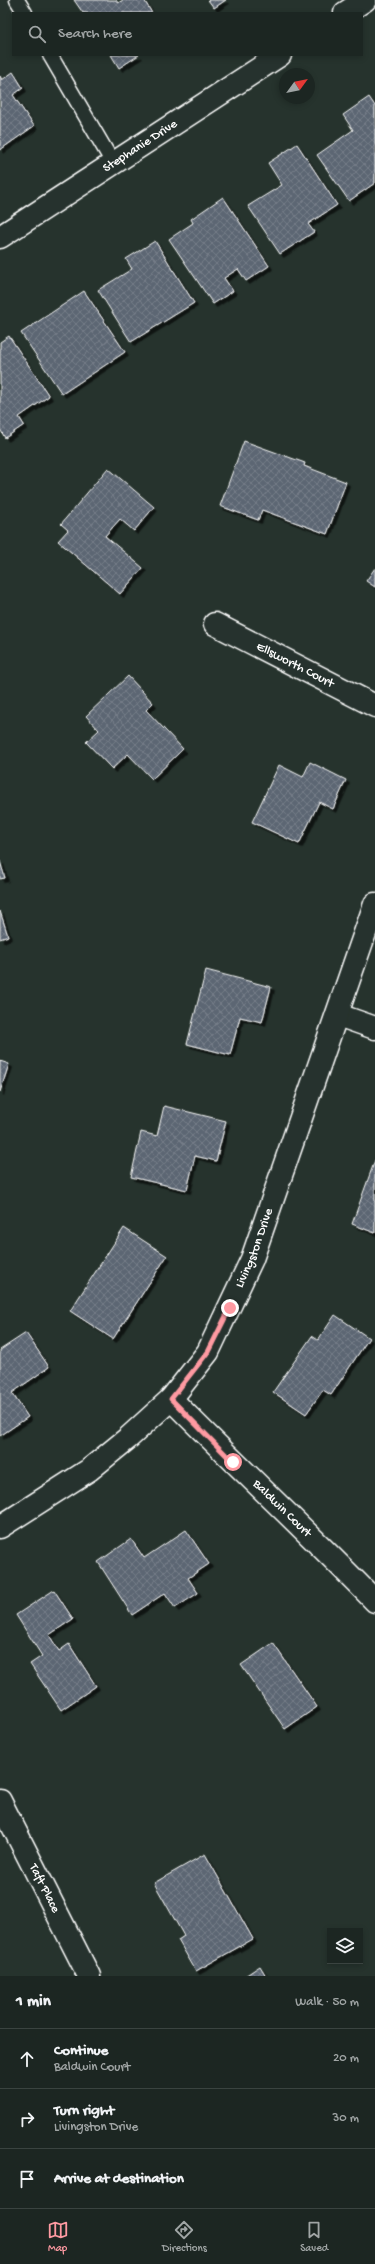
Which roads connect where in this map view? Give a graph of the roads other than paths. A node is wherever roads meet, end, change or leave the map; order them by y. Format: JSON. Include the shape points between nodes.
{"nodes":[{"id":1,"x":17,"y":0,"type":"edge"},
{"id":2,"x":365,"y":0,"type":"edge"},
{"id":3,"x":24,"y":12,"type":"edge"},
{"id":4,"x":347,"y":12,"type":"edge"},
{"id":5,"x":51,"y":56,"type":"edge"},
{"id":6,"x":278,"y":56,"type":"edge"},
{"id":7,"x":114,"y":163,"type":"junction"},
{"id":8,"x":0,"y":236,"type":"edge"},
{"id":9,"x":215,"y":624,"type":"dead end"},
{"id":10,"x":375,"y":706,"type":"edge"},
{"id":11,"x":375,"y":904,"type":"edge"},
{"id":12,"x":338,"y":1014,"type":"junction"},
{"id":13,"x":375,"y":1028,"type":"edge"},
{"id":14,"x":171,"y":1399,"type":"junction"},
{"id":15,"x":0,"y":1528,"type":"edge"},
{"id":16,"x":375,"y":1601,"type":"edge"},
{"id":17,"x":0,"y":1801,"type":"edge"},
{"id":18,"x":89,"y":1976,"type":"edge"}],
"edges":[{"from":1,"to":3,"type":"lane"},
{"from":2,"to":4,"type":"street"},
{"from":5,"to":7,"type":"lane"},
{"from":6,"to":7,"type":"street","name":"Stephanie Drive"},
{"from":7,"to":8,"type":"street","name":"Stephanie Drive"},
{"from":9,"to":10,"type":"street","name":"Ellsworth Court"},
{"from":11,"to":12,"type":"street","name":"Livingston Drive"},
{"from":12,"to":13,"type":"street"},
{"from":12,"to":14,"type":"street","name":"Livingston Drive","via":[[252,1259],[208,1352]]},
{"from":14,"to":15,"type":"street","name":"Livingston Drive","via":[[89,1470]]},
{"from":14,"to":16,"type":"street","name":"Baldwin Court"},
{"from":17,"to":18,"type":"street","name":"Taft Place"}]}
